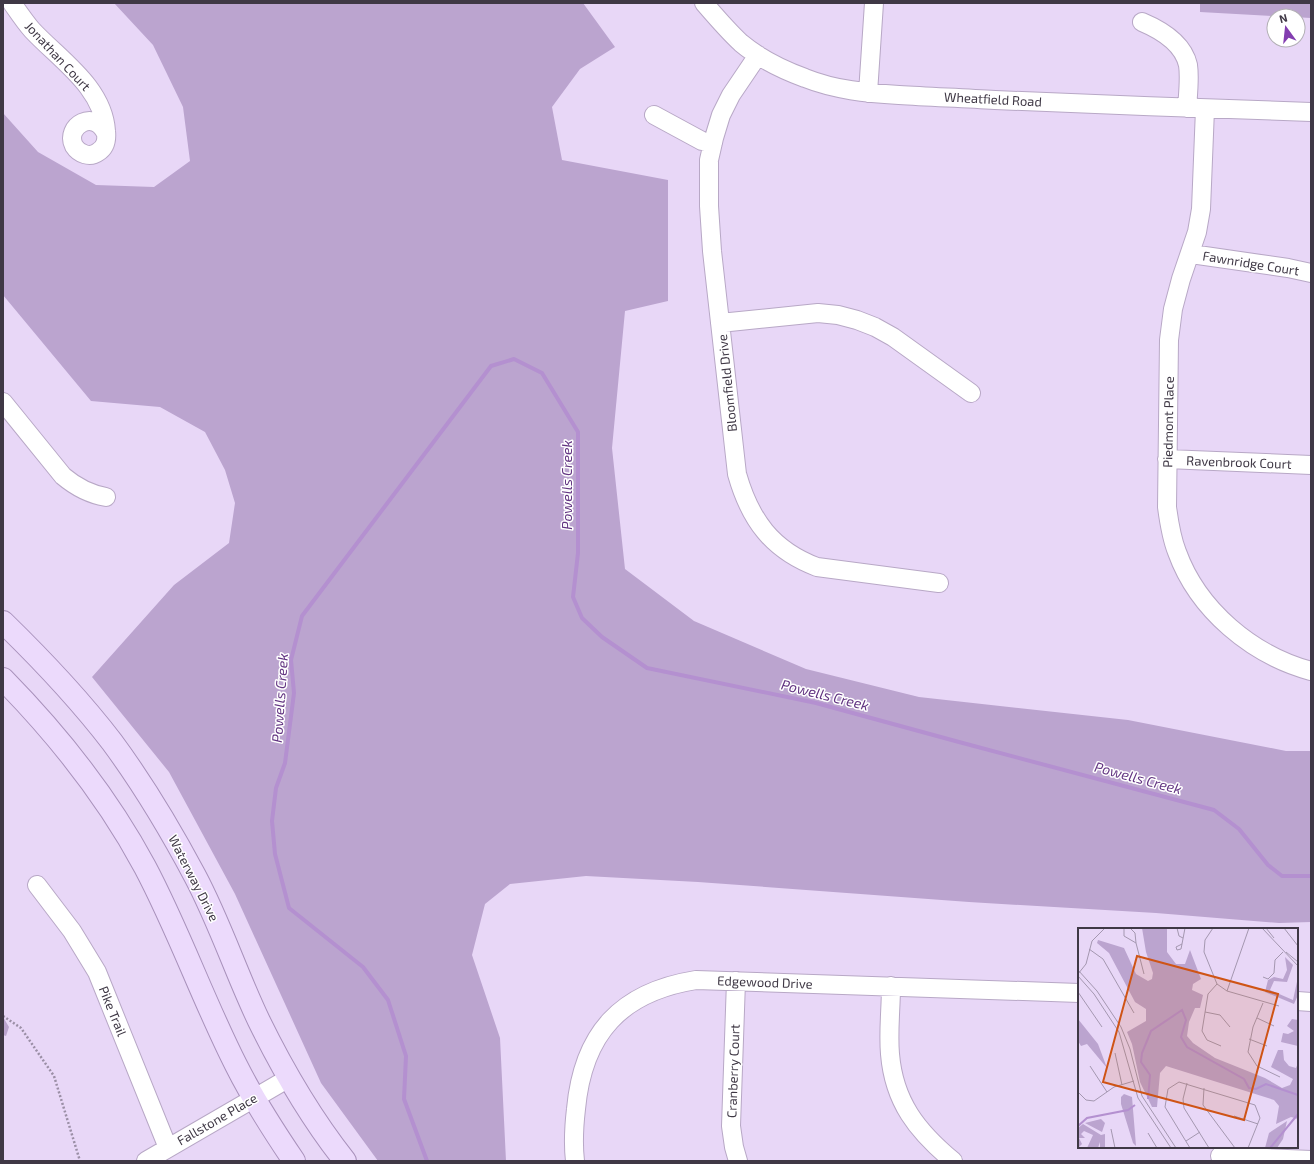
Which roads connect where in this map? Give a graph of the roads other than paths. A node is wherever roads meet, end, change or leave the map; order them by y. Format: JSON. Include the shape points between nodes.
{"nodes":[{"id":1,"x":12,"y":3,"type":"edge"},
{"id":2,"x":704,"y":3,"type":"edge"},
{"id":3,"x":874,"y":3,"type":"edge"},
{"id":4,"x":1144,"y":26,"type":"dead end"},
{"id":5,"x":758,"y":55,"type":"junction"},
{"id":6,"x":868,"y":93,"type":"junction"},
{"id":7,"x":1196,"y":108,"type":"junction"},
{"id":8,"x":1311,"y":112,"type":"edge"},
{"id":9,"x":654,"y":115,"type":"dead end"},
{"id":10,"x":106,"y":134,"type":"dead end"},
{"id":11,"x":713,"y":143,"type":"junction"},
{"id":12,"x":1190,"y":254,"type":"junction"},
{"id":13,"x":1311,"y":273,"type":"edge"},
{"id":14,"x":720,"y":323,"type":"junction"},
{"id":15,"x":971,"y":393,"type":"dead end"},
{"id":16,"x":3,"y":402,"type":"edge"},
{"id":17,"x":1167,"y":459,"type":"junction"},
{"id":18,"x":1311,"y":465,"type":"edge"},
{"id":19,"x":106,"y":497,"type":"dead end"},
{"id":20,"x":939,"y":583,"type":"dead end"},
{"id":21,"x":3,"y":622,"type":"edge"},
{"id":22,"x":1311,"y":671,"type":"edge"},
{"id":23,"x":3,"y":679,"type":"edge"},
{"id":24,"x":37,"y":885,"type":"dead end"},
{"id":25,"x":736,"y":981,"type":"junction"},
{"id":26,"x":891,"y":986,"type":"junction"},
{"id":27,"x":1078,"y":993,"type":"edge"},
{"id":28,"x":1298,"y":1001,"type":"edge"},
{"id":29,"x":1311,"y":1002,"type":"edge"},
{"id":30,"x":289,"y":1078,"type":"junction"},
{"id":31,"x":254,"y":1098,"type":"junction"},
{"id":32,"x":168,"y":1148,"type":"junction"},
{"id":33,"x":1220,"y":1156,"type":"dead end"},
{"id":34,"x":1311,"y":1160,"type":"edge"},
{"id":35,"x":146,"y":1161,"type":"edge"},
{"id":36,"x":294,"y":1161,"type":"edge"},
{"id":37,"x":345,"y":1161,"type":"edge"},
{"id":38,"x":575,"y":1161,"type":"edge"},
{"id":39,"x":738,"y":1161,"type":"edge"},
{"id":40,"x":953,"y":1161,"type":"edge"}],
"edges":[{"from":1,"to":10,"type":"street","name":"Jonathan Court","via":[[32,30],[87,85],[101,109]]},
{"from":2,"to":5,"type":"street","name":"Wheatfield Road","via":[[742,43]]},
{"from":3,"to":6,"type":"street"},
{"from":4,"to":7,"type":"street","name":"Piedmont Place","via":[[1156,27],[1167,35],[1185,57]]},
{"from":5,"to":6,"type":"street","name":"Wheatfield Road","via":[[806,79]]},
{"from":5,"to":11,"type":"street","name":"Bloomfield Drive","via":[[731,95],[721,115]]},
{"from":6,"to":7,"type":"street","name":"Wheatfield Road"},
{"from":7,"to":8,"type":"street","name":"Wheatfield Road"},
{"from":7,"to":12,"type":"street","name":"Piedmont Place","via":[[1201,209]]},
{"from":9,"to":11,"type":"street","via":[[702,141]]},
{"from":11,"to":14,"type":"street","name":"Bloomfield Drive","via":[[709,160],[709,206]]},
{"from":12,"to":13,"type":"street","name":"Fawnridge Court"},
{"from":12,"to":17,"type":"street","name":"Piedmont Place","via":[[1173,309],[1169,340]]},
{"from":14,"to":15,"type":"street","via":[[818,313],[857,320],[893,338]]},
{"from":14,"to":20,"type":"street","name":"Bloomfield Drive","via":[[737,474],[742,493],[759,524],[786,551],[818,567]]},
{"from":16,"to":19,"type":"street","via":[[62,476],[85,491]]},
{"from":17,"to":18,"type":"street","name":"Ravenbrook Court"},
{"from":17,"to":22,"type":"street","name":"Piedmont Place","via":[[1167,507],[1170,530],[1186,573],[1198,592],[1216,615],[1250,644],[1298,668]]},
{"from":21,"to":30,"type":"main road","name":"Waterway Drive","via":[[80,702],[115,746],[158,810],[208,902],[259,1019]]},
{"from":23,"to":31,"type":"main road","via":[[59,741],[93,785],[144,867]]},
{"from":24,"to":32,"type":"street","name":"Pike Trail","via":[[76,936],[97,972]]},
{"from":25,"to":26,"type":"street","name":"Edgewood Drive"},
{"from":25,"to":38,"type":"street","name":"Edgewood Drive","via":[[696,980],[656,990],[634,1001],[611,1020],[588,1055],[581,1075],[574,1127]]},
{"from":25,"to":39,"type":"street","name":"Cranberry Court","via":[[731,1126]]},
{"from":26,"to":27,"type":"street","name":"Edgewood Drive"},
{"from":26,"to":40,"type":"street","via":[[890,1052],[898,1093],[921,1132]]},
{"from":28,"to":29,"type":"street"},
{"from":30,"to":31,"type":"street","name":"Fallstone Place"},
{"from":30,"to":37,"type":"main road","name":"Waterway Drive","via":[[304,1104]]},
{"from":31,"to":32,"type":"street","name":"Fallstone Place"},
{"from":31,"to":36,"type":"main road"},
{"from":32,"to":35,"type":"street","name":"Fallstone Place"},
{"from":33,"to":34,"type":"street"}]}
